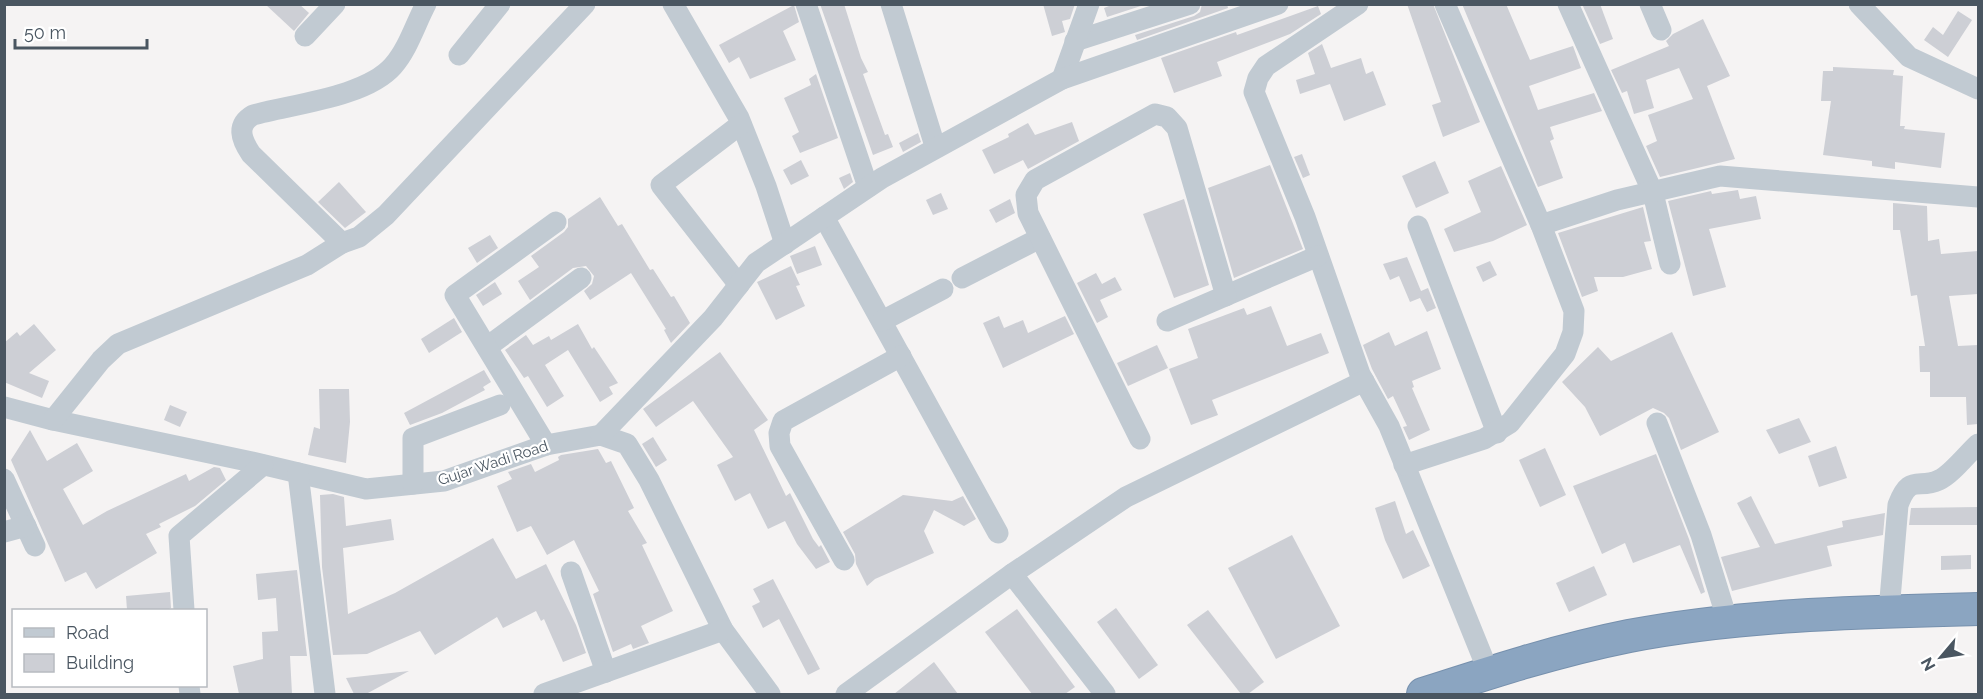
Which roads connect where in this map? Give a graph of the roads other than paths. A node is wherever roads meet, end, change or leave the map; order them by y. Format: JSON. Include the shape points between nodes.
{"nodes":[{"id":1,"x":335,"y":4,"type":"edge"},
{"id":2,"x":426,"y":4,"type":"edge"},
{"id":3,"x":500,"y":4,"type":"edge"},
{"id":4,"x":585,"y":4,"type":"edge"},
{"id":5,"x":673,"y":4,"type":"edge"},
{"id":6,"x":806,"y":4,"type":"edge"},
{"id":7,"x":891,"y":4,"type":"edge"},
{"id":8,"x":1089,"y":4,"type":"edge"},
{"id":9,"x":1190,"y":4,"type":"edge"},
{"id":10,"x":1278,"y":4,"type":"edge"},
{"id":11,"x":1358,"y":4,"type":"edge"},
{"id":12,"x":1445,"y":4,"type":"edge"},
{"id":13,"x":1568,"y":4,"type":"edge"},
{"id":14,"x":1650,"y":4,"type":"edge"},
{"id":15,"x":1859,"y":4,"type":"edge"},
{"id":16,"x":1661,"y":30,"type":"dead end"},
{"id":17,"x":305,"y":36,"type":"dead end"},
{"id":18,"x":1075,"y":41,"type":"junction"},
{"id":19,"x":459,"y":55,"type":"dead end"},
{"id":20,"x":1062,"y":79,"type":"junction"},
{"id":21,"x":1978,"y":89,"type":"edge"},
{"id":22,"x":741,"y":124,"type":"junction"},
{"id":23,"x":935,"y":146,"type":"junction"},
{"id":24,"x":868,"y":187,"type":"junction"},
{"id":25,"x":1653,"y":194,"type":"junction"},
{"id":26,"x":1978,"y":197,"type":"edge"},
{"id":27,"x":824,"y":217,"type":"junction"},
{"id":28,"x":556,"y":222,"type":"dead end"},
{"id":29,"x":1541,"y":225,"type":"junction"},
{"id":30,"x":1419,"y":226,"type":"dead end"},
{"id":31,"x":1040,"y":238,"type":"junction"},
{"id":32,"x":342,"y":243,"type":"junction"},
{"id":33,"x":785,"y":244,"type":"junction"},
{"id":34,"x":1318,"y":256,"type":"junction"},
{"id":35,"x":1671,"y":264,"type":"dead end"},
{"id":36,"x":581,"y":278,"type":"dead end"},
{"id":37,"x":962,"y":278,"type":"dead end"},
{"id":38,"x":739,"y":285,"type":"junction"},
{"id":39,"x":943,"y":289,"type":"dead end"},
{"id":40,"x":1226,"y":296,"type":"junction"},
{"id":41,"x":882,"y":321,"type":"junction"},
{"id":42,"x":1167,"y":321,"type":"dead end"},
{"id":43,"x":487,"y":347,"type":"junction"},
{"id":44,"x":901,"y":356,"type":"junction"},
{"id":45,"x":1364,"y":381,"type":"junction"},
{"id":46,"x":500,"y":405,"type":"dead end"},
{"id":47,"x":4,"y":407,"type":"edge"},
{"id":48,"x":53,"y":420,"type":"junction"},
{"id":49,"x":1657,"y":423,"type":"dead end"},
{"id":50,"x":1497,"y":433,"type":"junction"},
{"id":51,"x":601,"y":435,"type":"junction"},
{"id":52,"x":1140,"y":439,"type":"dead end"},
{"id":53,"x":1978,"y":444,"type":"edge"},
{"id":54,"x":546,"y":445,"type":"junction"},
{"id":55,"x":263,"y":465,"type":"junction"},
{"id":56,"x":1404,"y":465,"type":"junction"},
{"id":57,"x":298,"y":473,"type":"junction"},
{"id":58,"x":4,"y":479,"type":"edge"},
{"id":59,"x":413,"y":484,"type":"junction"},
{"id":60,"x":26,"y":526,"type":"junction"},
{"id":61,"x":4,"y":532,"type":"edge"},
{"id":62,"x":998,"y":533,"type":"dead end"},
{"id":63,"x":35,"y":546,"type":"dead end"},
{"id":64,"x":844,"y":560,"type":"dead end"},
{"id":65,"x":571,"y":572,"type":"dead end"},
{"id":66,"x":1012,"y":574,"type":"junction"},
{"id":67,"x":184,"y":609,"type":"edge"},
{"id":68,"x":1978,"y":609,"type":"edge"},
{"id":69,"x":1889,"y":611,"type":"junction"},
{"id":70,"x":1728,"y":622,"type":"junction"},
{"id":71,"x":723,"y":630,"type":"junction"},
{"id":72,"x":606,"y":672,"type":"junction"},
{"id":73,"x":1489,"y":673,"type":"junction"},
{"id":74,"x":1460,"y":689,"type":"edge"},
{"id":75,"x":326,"y":694,"type":"edge"},
{"id":76,"x":544,"y":694,"type":"edge"},
{"id":77,"x":770,"y":694,"type":"edge"},
{"id":78,"x":846,"y":694,"type":"edge"},
{"id":79,"x":1105,"y":694,"type":"edge"},
{"id":80,"x":1423,"y":694,"type":"edge"}],
"edges":[{"from":1,"to":17,"type":"street"},
{"from":2,"to":32,"type":"street","via":[[400,57],[379,78],[351,90],[254,115],[245,120],[241,130],[250,154]]},
{"from":3,"to":19,"type":"street"},
{"from":4,"to":32,"type":"street","via":[[386,215],[359,237]]},
{"from":5,"to":22,"type":"street"},
{"from":6,"to":24,"type":"street"},
{"from":7,"to":23,"type":"street"},
{"from":8,"to":18,"type":"street"},
{"from":9,"to":18,"type":"street"},
{"from":10,"to":20,"type":"street"},
{"from":11,"to":34,"type":"street","via":[[1266,66],[1254,92]]},
{"from":12,"to":29,"type":"street"},
{"from":13,"to":25,"type":"street"},
{"from":14,"to":16,"type":"street"},
{"from":15,"to":21,"type":"street","via":[[1909,57]]},
{"from":18,"to":20,"type":"street"},
{"from":20,"to":23,"type":"street"},
{"from":22,"to":33,"type":"street"},
{"from":22,"to":38,"type":"street","via":[[661,185]]},
{"from":23,"to":24,"type":"street"},
{"from":24,"to":27,"type":"street"},
{"from":25,"to":26,"type":"street","via":[[1720,177]]},
{"from":25,"to":29,"type":"street","via":[[1617,200]]},
{"from":25,"to":35,"type":"street"},
{"from":27,"to":33,"type":"street"},
{"from":27,"to":41,"type":"street"},
{"from":28,"to":43,"type":"street","via":[[455,295]]},
{"from":29,"to":50,"type":"street","via":[[1574,310],[1573,332],[1564,354]]},
{"from":30,"to":50,"type":"street"},
{"from":31,"to":37,"type":"street"},
{"from":31,"to":40,"type":"street","via":[[1028,213],[1026,195],[1035,180],[1155,114],[1167,117],[1177,128]]},
{"from":31,"to":52,"type":"street"},
{"from":32,"to":48,"type":"street","via":[[307,265],[118,344]]},
{"from":33,"to":38,"type":"street","via":[[756,263]]},
{"from":34,"to":40,"type":"street"},
{"from":34,"to":45,"type":"street"},
{"from":36,"to":43,"type":"street"},
{"from":38,"to":51,"type":"street","via":[[713,318]]},
{"from":39,"to":41,"type":"street"},
{"from":40,"to":42,"type":"street"},
{"from":41,"to":44,"type":"street"},
{"from":43,"to":54,"type":"street"},
{"from":44,"to":62,"type":"street"},
{"from":44,"to":64,"type":"street","via":[[783,421],[778,433],[780,446]]},
{"from":45,"to":56,"type":"street","via":[[1389,426]]},
{"from":45,"to":66,"type":"street","via":[[1126,496]]},
{"from":46,"to":59,"type":"street","via":[[413,438]]},
{"from":47,"to":48,"type":"street","name":"Gujar Wadi Road"},
{"from":48,"to":55,"type":"street","name":"Gujar Wadi Road"},
{"from":49,"to":70,"type":"street","via":[[1701,535]]},
{"from":50,"to":56,"type":"street"},
{"from":51,"to":54,"type":"street","name":"Gujar Wadi Road"},
{"from":51,"to":71,"type":"street","via":[[627,444],[649,480]]},
{"from":53,"to":69,"type":"street","via":[[1939,481],[1914,483],[1902,493]]},
{"from":54,"to":59,"type":"street","name":"Gujar Wadi Road","via":[[444,481]]},
{"from":55,"to":57,"type":"street","name":"Gujar Wadi Road"},
{"from":55,"to":67,"type":"street","via":[[179,536]]},
{"from":56,"to":73,"type":"street"},
{"from":57,"to":59,"type":"street","name":"Gujar Wadi Road","via":[[366,489]]},
{"from":57,"to":75,"type":"street"},
{"from":58,"to":60,"type":"street"},
{"from":60,"to":61,"type":"street"},
{"from":60,"to":63,"type":"street"},
{"from":65,"to":72,"type":"street"},
{"from":66,"to":78,"type":"street"},
{"from":66,"to":79,"type":"street"},
{"from":68,"to":69,"type":"highway"},
{"from":69,"to":70,"type":"highway"},
{"from":70,"to":73,"type":"highway","via":[[1629,636]]},
{"from":71,"to":72,"type":"street"},
{"from":71,"to":77,"type":"street"},
{"from":72,"to":76,"type":"street"},
{"from":73,"to":74,"type":"highway"},
{"from":74,"to":80,"type":"highway"}]}
